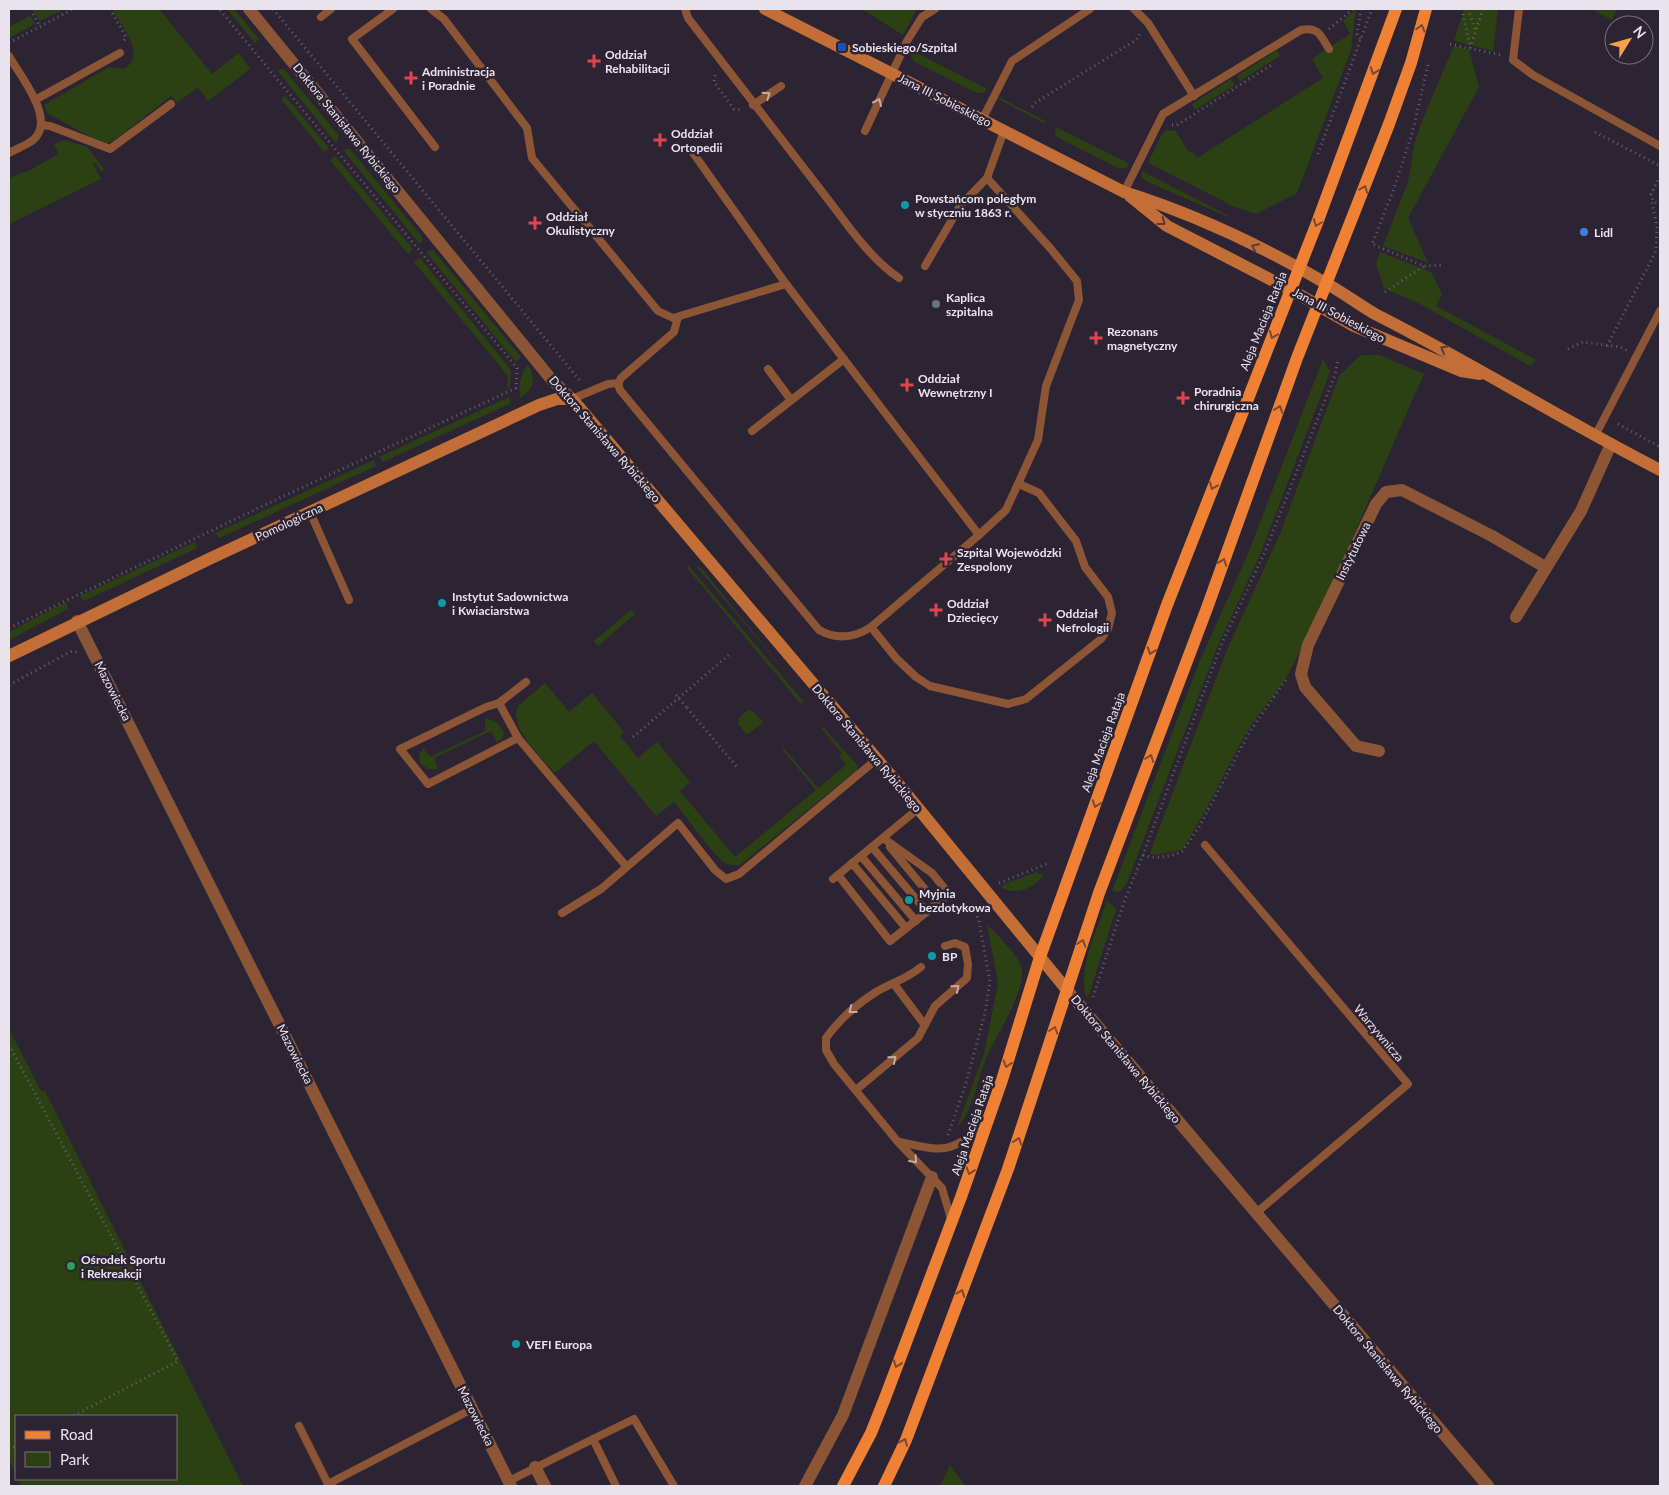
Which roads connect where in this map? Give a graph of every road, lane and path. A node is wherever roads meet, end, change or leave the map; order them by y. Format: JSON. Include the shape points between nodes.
{"nodes":[{"id":1,"x":74,"y":9,"type":"edge"},
{"id":2,"x":219,"y":9,"type":"edge"},
{"id":3,"x":249,"y":9,"type":"edge"},
{"id":4,"x":273,"y":9,"type":"edge"},
{"id":5,"x":331,"y":9,"type":"edge"},
{"id":6,"x":393,"y":9,"type":"edge"},
{"id":7,"x":431,"y":9,"type":"edge"},
{"id":8,"x":685,"y":9,"type":"edge"},
{"id":9,"x":765,"y":9,"type":"edge"},
{"id":10,"x":935,"y":9,"type":"edge"},
{"id":11,"x":1090,"y":9,"type":"edge"},
{"id":12,"x":1134,"y":9,"type":"edge"},
{"id":13,"x":1353,"y":9,"type":"edge"},
{"id":14,"x":1361,"y":9,"type":"edge"},
{"id":15,"x":1372,"y":9,"type":"edge"},
{"id":16,"x":1396,"y":9,"type":"edge"},
{"id":17,"x":1426,"y":9,"type":"edge"},
{"id":18,"x":1462,"y":9,"type":"edge"},
{"id":19,"x":1468,"y":9,"type":"edge"},
{"id":20,"x":1482,"y":9,"type":"edge"},
{"id":21,"x":1519,"y":9,"type":"edge"},
{"id":22,"x":33,"y":14,"type":"dead end"},
{"id":23,"x":321,"y":16,"type":"dead end"},
{"id":24,"x":1148,"y":24,"type":"junction"},
{"id":25,"x":40,"y":26,"type":"junction"},
{"id":26,"x":1476,"y":30,"type":"junction"},
{"id":27,"x":1320,"y":34,"type":"junction"},
{"id":28,"x":1360,"y":39,"type":"junction"},
{"id":29,"x":9,"y":43,"type":"edge"},
{"id":30,"x":1450,"y":44,"type":"dead end"},
{"id":31,"x":1470,"y":48,"type":"junction"},
{"id":32,"x":1329,"y":49,"type":"dead end"},
{"id":33,"x":120,"y":53,"type":"dead end"},
{"id":34,"x":9,"y":56,"type":"edge"},
{"id":35,"x":1430,"y":57,"type":"dead end"},
{"id":36,"x":1279,"y":60,"type":"dead end"},
{"id":37,"x":1513,"y":60,"type":"junction"},
{"id":38,"x":891,"y":73,"type":"junction"},
{"id":39,"x":781,"y":86,"type":"dead end"},
{"id":40,"x":1194,"y":96,"type":"junction"},
{"id":41,"x":35,"y":100,"type":"junction"},
{"id":42,"x":171,"y":104,"type":"dead end"},
{"id":43,"x":753,"y":105,"type":"junction"},
{"id":44,"x":1032,"y":107,"type":"dead end"},
{"id":45,"x":982,"y":120,"type":"junction"},
{"id":46,"x":41,"y":125,"type":"junction"},
{"id":47,"x":1168,"y":126,"type":"dead end"},
{"id":48,"x":865,"y":131,"type":"dead end"},
{"id":49,"x":1004,"y":131,"type":"junction"},
{"id":50,"x":1595,"y":132,"type":"dead end"},
{"id":51,"x":1660,"y":146,"type":"edge"},
{"id":52,"x":435,"y":147,"type":"dead end"},
{"id":53,"x":691,"y":150,"type":"dead end"},
{"id":54,"x":9,"y":153,"type":"edge"},
{"id":55,"x":1318,"y":154,"type":"dead end"},
{"id":56,"x":1660,"y":166,"type":"edge"},
{"id":57,"x":1660,"y":176,"type":"edge"},
{"id":58,"x":987,"y":178,"type":"junction"},
{"id":59,"x":1124,"y":192,"type":"junction"},
{"id":60,"x":1651,"y":199,"type":"junction"},
{"id":61,"x":1660,"y":205,"type":"edge"},
{"id":62,"x":1659,"y":243,"type":"edge"},
{"id":63,"x":1443,"y":265,"type":"dead end"},
{"id":64,"x":925,"y":266,"type":"dead end"},
{"id":65,"x":1424,"y":266,"type":"junction"},
{"id":66,"x":1299,"y":269,"type":"junction"},
{"id":67,"x":899,"y":278,"type":"dead end"},
{"id":68,"x":1327,"y":283,"type":"junction"},
{"id":69,"x":786,"y":284,"type":"junction"},
{"id":70,"x":1291,"y":290,"type":"junction"},
{"id":71,"x":1385,"y":292,"type":"dead end"},
{"id":72,"x":1318,"y":306,"type":"junction"},
{"id":73,"x":1660,"y":311,"type":"edge"},
{"id":74,"x":678,"y":317,"type":"junction"},
{"id":75,"x":1607,"y":346,"type":"junction"},
{"id":76,"x":1568,"y":349,"type":"dead end"},
{"id":77,"x":1637,"y":356,"type":"junction"},
{"id":78,"x":844,"y":359,"type":"junction"},
{"id":79,"x":1338,"y":359,"type":"dead end"},
{"id":80,"x":768,"y":369,"type":"dead end"},
{"id":81,"x":1485,"y":375,"type":"junction"},
{"id":82,"x":618,"y":383,"type":"junction"},
{"id":83,"x":513,"y":391,"type":"junction"},
{"id":84,"x":590,"y":392,"type":"junction"},
{"id":85,"x":514,"y":397,"type":"dead end"},
{"id":86,"x":572,"y":399,"type":"junction"},
{"id":87,"x":791,"y":400,"type":"junction"},
{"id":88,"x":1618,"y":424,"type":"dead end"},
{"id":89,"x":752,"y":431,"type":"dead end"},
{"id":90,"x":1596,"y":434,"type":"junction"},
{"id":91,"x":1611,"y":444,"type":"junction"},
{"id":92,"x":1660,"y":447,"type":"edge"},
{"id":93,"x":1660,"y":470,"type":"edge"},
{"id":94,"x":1019,"y":484,"type":"junction"},
{"id":95,"x":310,"y":512,"type":"junction"},
{"id":96,"x":979,"y":535,"type":"junction"},
{"id":97,"x":1546,"y":567,"type":"junction"},
{"id":98,"x":349,"y":600,"type":"dead end"},
{"id":99,"x":1516,"y":617,"type":"dead end"},
{"id":100,"x":77,"y":621,"type":"junction"},
{"id":101,"x":871,"y":627,"type":"junction"},
{"id":102,"x":9,"y":628,"type":"edge"},
{"id":103,"x":82,"y":654,"type":"dead end"},
{"id":104,"x":730,"y":654,"type":"dead end"},
{"id":105,"x":9,"y":656,"type":"edge"},
{"id":106,"x":1302,"y":669,"type":"junction"},
{"id":107,"x":526,"y":682,"type":"dead end"},
{"id":108,"x":9,"y":685,"type":"edge"},
{"id":109,"x":676,"y":695,"type":"dead end"},
{"id":110,"x":499,"y":703,"type":"junction"},
{"id":111,"x":693,"y":707,"type":"dead end"},
{"id":112,"x":688,"y":710,"type":"junction"},
{"id":113,"x":633,"y":737,"type":"dead end"},
{"id":114,"x":518,"y":738,"type":"junction"},
{"id":115,"x":1379,"y":751,"type":"dead end"},
{"id":116,"x":877,"y":759,"type":"junction"},
{"id":117,"x":738,"y":768,"type":"dead end"},
{"id":118,"x":918,"y":808,"type":"junction"},
{"id":119,"x":883,"y":838,"type":"junction"},
{"id":120,"x":1206,"y":845,"type":"dead end"},
{"id":121,"x":872,"y":847,"type":"junction"},
{"id":122,"x":1143,"y":855,"type":"junction"},
{"id":123,"x":861,"y":856,"type":"junction"},
{"id":124,"x":852,"y":863,"type":"junction"},
{"id":125,"x":1049,"y":863,"type":"dead end"},
{"id":126,"x":626,"y":866,"type":"junction"},
{"id":127,"x":1005,"y":880,"type":"dead end"},
{"id":128,"x":937,"y":904,"type":"junction"},
{"id":129,"x":973,"y":906,"type":"dead end"},
{"id":130,"x":927,"y":912,"type":"junction"},
{"id":131,"x":562,"y":913,"type":"dead end"},
{"id":132,"x":916,"y":921,"type":"junction"},
{"id":133,"x":906,"y":928,"type":"junction"},
{"id":134,"x":945,"y":946,"type":"dead end"},
{"id":135,"x":1040,"y":957,"type":"junction"},
{"id":136,"x":921,"y":967,"type":"dead end"},
{"id":137,"x":894,"y":984,"type":"junction"},
{"id":138,"x":1067,"y":990,"type":"junction"},
{"id":139,"x":1088,"y":1014,"type":"junction"},
{"id":140,"x":924,"y":1024,"type":"junction"},
{"id":141,"x":9,"y":1045,"type":"edge"},
{"id":142,"x":856,"y":1090,"type":"junction"},
{"id":143,"x":986,"y":1124,"type":"junction"},
{"id":144,"x":947,"y":1136,"type":"dead end"},
{"id":145,"x":898,"y":1142,"type":"junction"},
{"id":146,"x":932,"y":1177,"type":"junction"},
{"id":147,"x":1256,"y":1213,"type":"junction"},
{"id":148,"x":952,"y":1221,"type":"junction"},
{"id":149,"x":472,"y":1409,"type":"junction"},
{"id":150,"x":75,"y":1415,"type":"edge"},
{"id":151,"x":299,"y":1426,"type":"dead end"},
{"id":152,"x":593,"y":1439,"type":"junction"},
{"id":153,"x":535,"y":1467,"type":"junction"},
{"id":154,"x":510,"y":1483,"type":"edge"},
{"id":155,"x":329,"y":1485,"type":"edge"},
{"id":156,"x":545,"y":1486,"type":"edge"},
{"id":157,"x":616,"y":1486,"type":"edge"},
{"id":158,"x":674,"y":1486,"type":"edge"},
{"id":159,"x":804,"y":1486,"type":"edge"},
{"id":160,"x":843,"y":1486,"type":"edge"},
{"id":161,"x":884,"y":1486,"type":"edge"},
{"id":162,"x":1488,"y":1486,"type":"edge"}],
"edges":[{"from":1,"to":25,"type":"path"},
{"from":2,"to":83,"type":"path","via":[[517,368]]},
{"from":3,"to":86,"type":"street","name":"Doktora Stanisława Rybickiego","via":[[551,379]]},
{"from":4,"to":84,"type":"path"},
{"from":5,"to":23,"type":"lane"},
{"from":6,"to":52,"type":"lane","via":[[352,39]]},
{"from":7,"to":74,"type":"lane","via":[[444,18],[527,128],[532,158],[658,311]]},
{"from":8,"to":43,"type":"lane","via":[[688,18]]},
{"from":9,"to":38,"type":"street","name":"Jana III Sobieskiego"},
{"from":10,"to":38,"type":"lane","via":[[920,20]]},
{"from":11,"to":45,"type":"lane","via":[[1012,61]]},
{"from":12,"to":24,"type":"lane"},
{"from":13,"to":27,"type":"path"},
{"from":14,"to":28,"type":"path","via":[[1357,34]]},
{"from":15,"to":28,"type":"path"},
{"from":16,"to":66,"type":"main road","name":"Aleja Macieja Rataja","one_way":true},
{"from":68,"to":17,"type":"main road","one_way":true,"via":[[1408,72]]},
{"from":18,"to":31,"type":"path"},
{"from":19,"to":26,"type":"path"},
{"from":20,"to":26,"type":"path"},
{"from":21,"to":37,"type":"lane"},
{"from":22,"to":25,"type":"path"},
{"from":24,"to":40,"type":"lane"},
{"from":24,"to":44,"type":"path","via":[[1136,40]]},
{"from":25,"to":29,"type":"path"},
{"from":26,"to":31,"type":"path"},
{"from":27,"to":32,"type":"lane"},
{"from":27,"to":40,"type":"lane","via":[[1310,27],[1301,30]]},
{"from":28,"to":55,"type":"path"},
{"from":30,"to":31,"type":"path"},
{"from":31,"to":37,"type":"path"},
{"from":33,"to":41,"type":"lane"},
{"from":34,"to":41,"type":"lane"},
{"from":35,"to":65,"type":"path","via":[[1412,134],[1372,244]]},
{"from":36,"to":47,"type":"path","via":[[1178,125]]},
{"from":37,"to":51,"type":"lane","via":[[1533,75]]},
{"from":38,"to":45,"type":"street","name":"Jana III Sobieskiego"},
{"from":48,"to":38,"type":"lane","one_way":true},
{"from":43,"to":39,"type":"lane","one_way":true},
{"from":40,"to":59,"type":"lane","via":[[1159,119]]},
{"from":41,"to":46,"type":"lane","via":[[42,116]]},
{"from":42,"to":46,"type":"lane","via":[[110,149]]},
{"from":43,"to":67,"type":"lane","via":[[861,240],[886,269]]},
{"from":45,"to":49,"type":"street","name":"Jana III Sobieskiego"},
{"from":46,"to":54,"type":"lane","via":[[34,140]]},
{"from":49,"to":58,"type":"lane"},
{"from":49,"to":59,"type":"street","name":"Jana III Sobieskiego"},
{"from":50,"to":56,"type":"path"},
{"from":53,"to":69,"type":"lane"},
{"from":57,"to":60,"type":"path"},
{"from":58,"to":64,"type":"lane","via":[[960,206]]},
{"from":58,"to":94,"type":"lane","via":[[1077,281],[1079,300],[1046,386],[1038,440]]},
{"from":66,"to":59,"type":"street","name":"Jana III Sobieskiego","one_way":true,"via":[[1167,206]]},
{"from":59,"to":70,"type":"street","name":"Jana III Sobieskiego","one_way":true,"via":[[1167,226]]},
{"from":60,"to":61,"type":"path"},
{"from":60,"to":62,"type":"path"},
{"from":62,"to":75,"type":"path"},
{"from":63,"to":65,"type":"path"},
{"from":65,"to":71,"type":"path"},
{"from":66,"to":68,"type":"street","name":"Jana III Sobieskiego"},
{"from":66,"to":70,"type":"main road","name":"Aleja Macieja Rataja"},
{"from":68,"to":72,"type":"main road"},
{"from":81,"to":68,"type":"street","name":"Jana III Sobieskiego","one_way":true},
{"from":69,"to":74,"type":"lane"},
{"from":69,"to":78,"type":"lane"},
{"from":70,"to":72,"type":"street","name":"Jana III Sobieskiego"},
{"from":70,"to":135,"type":"main road","name":"Aleja Macieja Rataja","one_way":true,"via":[[1167,605]]},
{"from":72,"to":81,"type":"street","name":"Jana III Sobieskiego","via":[[1354,326],[1461,371]]},
{"from":138,"to":72,"type":"main road","one_way":true,"via":[[1102,884]]},
{"from":73,"to":77,"type":"lane"},
{"from":74,"to":82,"type":"lane","via":[[674,332]]},
{"from":75,"to":76,"type":"path","via":[[1583,342]]},
{"from":75,"to":77,"type":"path","via":[[1620,347]]},
{"from":77,"to":90,"type":"lane"},
{"from":78,"to":87,"type":"lane"},
{"from":78,"to":96,"type":"lane"},
{"from":79,"to":122,"type":"path","via":[[1264,554],[1222,643]]},
{"from":80,"to":87,"type":"lane"},
{"from":81,"to":90,"type":"street","name":"Jana III Sobieskiego"},
{"from":82,"to":84,"type":"lane"},
{"from":82,"to":101,"type":"lane","via":[[620,390],[819,630],[831,636],[845,636],[858,635]]},
{"from":83,"to":85,"type":"path"},
{"from":83,"to":102,"type":"path","via":[[271,502]]},
{"from":84,"to":86,"type":"lane"},
{"from":86,"to":95,"type":"street","name":"Pomologiczna","via":[[557,398],[539,405]]},
{"from":86,"to":116,"type":"street","name":"Doktora Stanisława Rybickiego"},
{"from":87,"to":89,"type":"lane"},
{"from":88,"to":92,"type":"path"},
{"from":90,"to":91,"type":"street","name":"Jana III Sobieskiego"},
{"from":91,"to":93,"type":"street","name":"Jana III Sobieskiego"},
{"from":91,"to":97,"type":"street","via":[[1581,512]]},
{"from":94,"to":96,"type":"lane","via":[[1006,510]]},
{"from":94,"to":101,"type":"lane","via":[[1039,493],[1076,541],[1085,567],[1108,597],[1112,613],[1108,629],[1101,638],[1026,699],[1008,704],[930,686],[896,658]]},
{"from":95,"to":98,"type":"lane"},
{"from":95,"to":100,"type":"street","name":"Pomologiczna"},
{"from":96,"to":101,"type":"lane"},
{"from":97,"to":99,"type":"street"},
{"from":97,"to":106,"type":"street","name":"Instytutowa","via":[[1402,490],[1386,492],[1376,504],[1351,554],[1308,645]]},
{"from":100,"to":105,"type":"street","name":"Pomologiczna"},
{"from":100,"to":149,"type":"street","name":"Mazowiecka"},
{"from":103,"to":108,"type":"path","via":[[72,651]]},
{"from":104,"to":113,"type":"path"},
{"from":106,"to":115,"type":"street","via":[[1305,687],[1356,746]]},
{"from":106,"to":122,"type":"path","via":[[1294,669],[1249,733],[1199,827],[1182,852],[1165,857]]},
{"from":107,"to":110,"type":"lane"},
{"from":109,"to":112,"type":"path","bridge":true},
{"from":110,"to":114,"type":"lane"},
{"from":110,"to":114,"type":"lane","via":[[486,706],[400,748],[428,784]]},
{"from":111,"to":112,"type":"path"},
{"from":112,"to":117,"type":"path"},
{"from":114,"to":126,"type":"lane"},
{"from":116,"to":118,"type":"street","name":"Doktora Stanisława Rybickiego"},
{"from":116,"to":126,"type":"lane","via":[[739,874],[726,879],[715,870],[678,823]]},
{"from":118,"to":119,"type":"lane"},
{"from":118,"to":135,"type":"street","name":"Doktora Stanisława Rybickiego"},
{"from":119,"to":121,"type":"lane"},
{"from":119,"to":128,"type":"lane"},
{"from":119,"to":128,"type":"lane","via":[[932,873],[949,894]]},
{"from":120,"to":147,"type":"lane","name":"Warzywnicza","via":[[1408,1084]]},
{"from":121,"to":123,"type":"lane"},
{"from":121,"to":130,"type":"lane"},
{"from":122,"to":139,"type":"path","via":[[1124,902]]},
{"from":123,"to":124,"type":"lane"},
{"from":123,"to":132,"type":"lane"},
{"from":124,"to":133,"type":"lane"},
{"from":124,"to":133,"type":"lane","via":[[835,877],[890,942]]},
{"from":125,"to":127,"type":"path"},
{"from":126,"to":131,"type":"lane","via":[[601,889]]},
{"from":128,"to":130,"type":"lane"},
{"from":129,"to":144,"type":"path","via":[[979,921],[990,982],[966,1083]]},
{"from":130,"to":132,"type":"lane"},
{"from":132,"to":133,"type":"lane"},
{"from":140,"to":134,"type":"lane","one_way":true,"via":[[934,1006],[968,975],[965,948],[955,943]]},
{"from":135,"to":138,"type":"street","name":"Doktora Stanisława Rybickiego"},
{"from":135,"to":143,"type":"main road","name":"Aleja Macieja Rataja","one_way":true},
{"from":136,"to":137,"type":"lane"},
{"from":137,"to":140,"type":"lane"},
{"from":137,"to":142,"type":"lane","one_way":true,"via":[[876,992],[846,1015],[826,1038],[826,1050],[834,1064]]},
{"from":138,"to":139,"type":"street","name":"Doktora Stanisława Rybickiego"},
{"from":161,"to":138,"type":"main road","one_way":true,"via":[[906,1440],[993,1211]]},
{"from":139,"to":147,"type":"street","name":"Doktora Stanisława Rybickiego"},
{"from":142,"to":140,"type":"lane","one_way":true,"via":[[918,1038]]},
{"from":141,"to":150,"type":"path","via":[[178,1361]]},
{"from":142,"to":145,"type":"lane"},
{"from":143,"to":145,"type":"lane","via":[[960,1144],[942,1150]]},
{"from":143,"to":148,"type":"main road","name":"Aleja Macieja Rataja","one_way":true},
{"from":145,"to":146,"type":"lane","one_way":true},
{"from":146,"to":148,"type":"lane","via":[[942,1188]]},
{"from":146,"to":159,"type":"street","via":[[843,1415]]},
{"from":147,"to":162,"type":"street","name":"Doktora Stanisława Rybickiego"},
{"from":148,"to":160,"type":"main road","name":"Aleja Macieja Rataja","one_way":true,"via":[[878,1416]]},
{"from":149,"to":154,"type":"street","name":"Mazowiecka"},
{"from":149,"to":155,"type":"lane"},
{"from":151,"to":155,"type":"lane"},
{"from":152,"to":153,"type":"lane"},
{"from":152,"to":157,"type":"lane"},
{"from":152,"to":158,"type":"lane","via":[[634,1419]]},
{"from":153,"to":154,"type":"lane"},
{"from":153,"to":156,"type":"street"}]}
